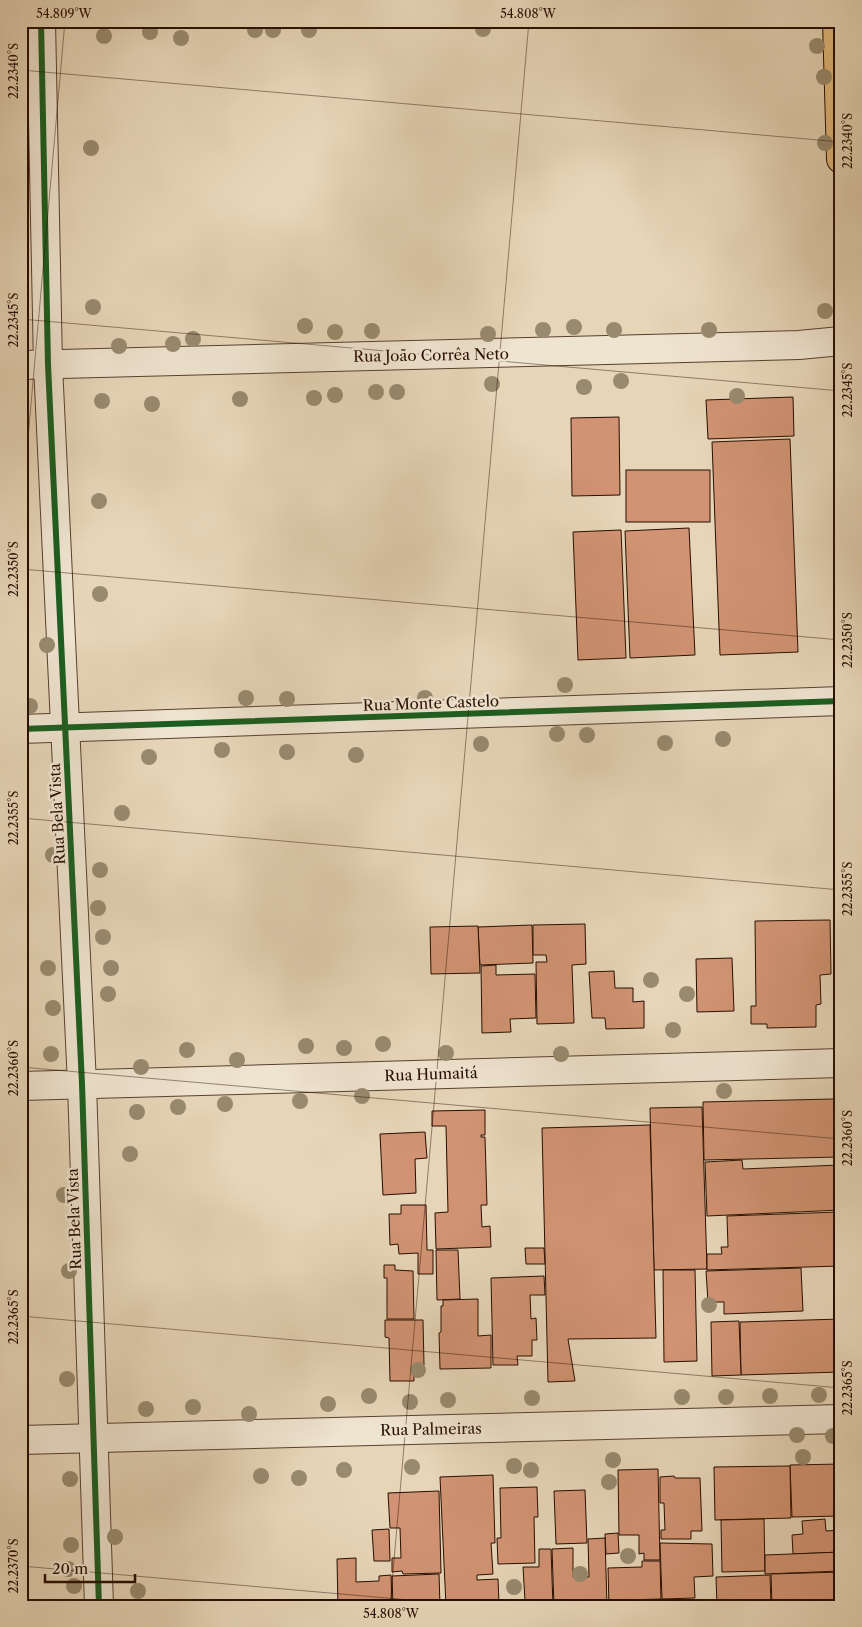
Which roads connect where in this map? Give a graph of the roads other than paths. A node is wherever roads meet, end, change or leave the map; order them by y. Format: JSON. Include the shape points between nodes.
{"nodes":[{"id":1,"x":41,"y":21,"type":"edge"},
{"id":2,"x":837,"y":21,"type":"edge"},
{"id":3,"x":841,"y":159,"type":"edge"},
{"id":4,"x":841,"y":341,"type":"edge"},
{"id":5,"x":48,"y":364,"type":"junction"},
{"id":6,"x":21,"y":366,"type":"edge"},
{"id":7,"x":841,"y":701,"type":"edge"},
{"id":8,"x":65,"y":728,"type":"junction"},
{"id":9,"x":21,"y":729,"type":"edge"},
{"id":10,"x":841,"y":1063,"type":"edge"},
{"id":11,"x":82,"y":1084,"type":"junction"},
{"id":12,"x":21,"y":1086,"type":"edge"},
{"id":13,"x":841,"y":1419,"type":"edge"},
{"id":14,"x":95,"y":1438,"type":"junction"},
{"id":15,"x":21,"y":1440,"type":"edge"},
{"id":16,"x":98,"y":1606,"type":"edge"}],
"edges":[{"from":1,"to":5,"type":"street","name":"Rua Bela Vista"},
{"from":2,"to":3,"type":"main road"},
{"from":4,"to":5,"type":"street","name":"Rua João Corrêa Neto","via":[[799,345]]},
{"from":5,"to":6,"type":"street","name":"Rua João Corrêa Neto"},
{"from":5,"to":8,"type":"street","name":"Rua Bela Vista"},
{"from":7,"to":8,"type":"street","name":"Rua Monte Castelo"},
{"from":8,"to":9,"type":"street","name":"Rua Monte Castelo"},
{"from":8,"to":11,"type":"street","name":"Rua Bela Vista"},
{"from":10,"to":11,"type":"street","name":"Rua Humaitá"},
{"from":11,"to":12,"type":"street","name":"Rua Humaitá"},
{"from":11,"to":14,"type":"street","name":"Rua Bela Vista"},
{"from":13,"to":14,"type":"street","name":"Rua Palmeiras"},
{"from":14,"to":15,"type":"street","name":"Rua Palmeiras"},
{"from":14,"to":16,"type":"street","name":"Rua Bela Vista"}]}
